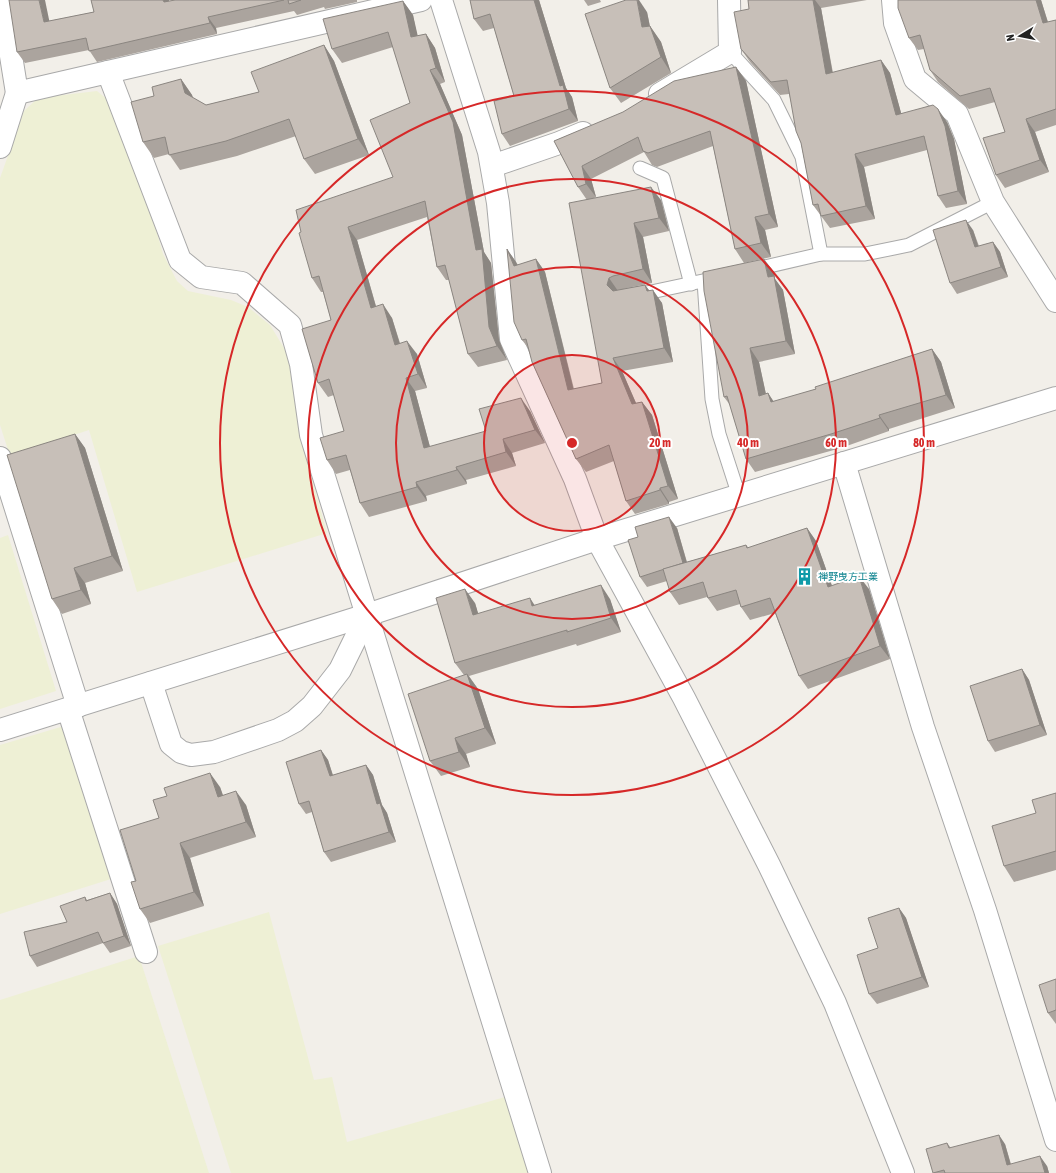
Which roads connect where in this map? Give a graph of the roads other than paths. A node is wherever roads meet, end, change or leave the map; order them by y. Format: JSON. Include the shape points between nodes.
{"nodes":[{"id":1,"x":2,"y":0,"type":"edge"},
{"id":2,"x":421,"y":0,"type":"edge"},
{"id":3,"x":441,"y":0,"type":"edge"},
{"id":4,"x":729,"y":0,"type":"edge"},
{"id":5,"x":893,"y":0,"type":"edge"},
{"id":6,"x":730,"y":52,"type":"junction"},
{"id":7,"x":108,"y":72,"type":"junction"},
{"id":8,"x":11,"y":89,"type":"edge"},
{"id":9,"x":640,"y":106,"type":"edge"},
{"id":10,"x":600,"y":126,"type":"edge"},
{"id":11,"x":0,"y":147,"type":"edge"},
{"id":12,"x":492,"y":166,"type":"junction"},
{"id":13,"x":640,"y":168,"type":"dead end"},
{"id":14,"x":993,"y":202,"type":"junction"},
{"id":15,"x":821,"y":254,"type":"junction"},
{"id":16,"x":743,"y":272,"type":"edge"},
{"id":17,"x":728,"y":275,"type":"edge"},
{"id":18,"x":698,"y":282,"type":"junction"},
{"id":19,"x":624,"y":297,"type":"edge"},
{"id":20,"x":1056,"y":301,"type":"edge"},
{"id":21,"x":1056,"y":398,"type":"edge"},
{"id":22,"x":0,"y":458,"type":"edge"},
{"id":23,"x":844,"y":463,"type":"junction"},
{"id":24,"x":738,"y":496,"type":"junction"},
{"id":25,"x":597,"y":539,"type":"junction"},
{"id":26,"x":367,"y":615,"type":"junction"},
{"id":27,"x":150,"y":683,"type":"junction"},
{"id":28,"x":73,"y":708,"type":"junction"},
{"id":29,"x":0,"y":730,"type":"edge"},
{"id":30,"x":146,"y":952,"type":"dead end"},
{"id":31,"x":1056,"y":1140,"type":"edge"},
{"id":32,"x":540,"y":1173,"type":"edge"},
{"id":33,"x":903,"y":1173,"type":"edge"}],
"edges":[{"from":1,"to":8,"type":"street"},
{"from":2,"to":7,"type":"street"},
{"from":3,"to":12,"type":"street"},
{"from":4,"to":6,"type":"street"},
{"from":5,"to":14,"type":"street","via":[[895,23],[915,79],[957,114]]},
{"from":6,"to":9,"type":"street"},
{"from":6,"to":15,"type":"lane","via":[[774,100],[802,157]]},
{"from":7,"to":8,"type":"street"},
{"from":7,"to":26,"type":"street","via":[[180,260],[201,277],[242,283],[290,325],[301,364],[311,435]]},
{"from":8,"to":11,"type":"street"},
{"from":10,"to":12,"type":"street"},
{"from":12,"to":25,"type":"street","via":[[511,339],[575,479]]},
{"from":13,"to":18,"type":"lane","via":[[663,178]]},
{"from":14,"to":15,"type":"lane","via":[[909,246],[865,254]]},
{"from":14,"to":20,"type":"street"},
{"from":15,"to":16,"type":"lane"},
{"from":17,"to":18,"type":"lane"},
{"from":18,"to":19,"type":"lane"},
{"from":18,"to":24,"type":"lane","via":[[712,399],[719,434]]},
{"from":21,"to":23,"type":"street"},
{"from":22,"to":28,"type":"street"},
{"from":23,"to":24,"type":"street"},
{"from":23,"to":31,"type":"street","via":[[923,727],[985,910]]},
{"from":24,"to":25,"type":"street"},
{"from":25,"to":26,"type":"street"},
{"from":25,"to":33,"type":"street","via":[[684,698],[769,865],[835,1003]]},
{"from":26,"to":27,"type":"street"},
{"from":26,"to":27,"type":"street","via":[[340,670],[312,706],[295,721],[278,730],[214,752],[192,755],[181,752],[171,744]]},
{"from":26,"to":32,"type":"street"},
{"from":27,"to":28,"type":"street"},
{"from":28,"to":29,"type":"street"},
{"from":28,"to":30,"type":"street"}]}
